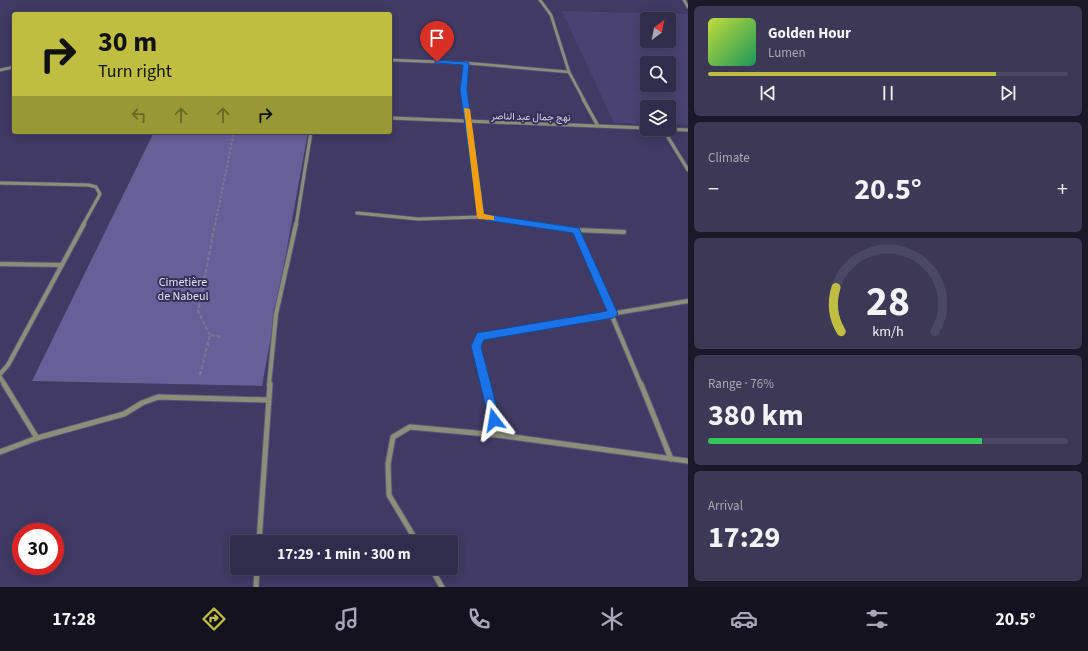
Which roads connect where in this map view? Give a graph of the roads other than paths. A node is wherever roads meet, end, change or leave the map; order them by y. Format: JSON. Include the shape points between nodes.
{"nodes":[{"id":1,"x":540,"y":0,"type":"edge"},
{"id":2,"x":684,"y":0,"type":"edge"},
{"id":3,"x":688,"y":7,"type":"edge"},
{"id":4,"x":392,"y":60,"type":"edge"},
{"id":5,"x":466,"y":63,"type":"junction"},
{"id":6,"x":12,"y":67,"type":"edge"},
{"id":7,"x":0,"y":70,"type":"edge"},
{"id":8,"x":569,"y":72,"type":"junction"},
{"id":9,"x":392,"y":118,"type":"edge"},
{"id":10,"x":469,"y":123,"type":"junction"},
{"id":11,"x":598,"y":126,"type":"junction"},
{"id":12,"x":640,"y":128,"type":"edge"},
{"id":13,"x":676,"y":130,"type":"edge"},
{"id":14,"x":688,"y":130,"type":"edge"},
{"id":15,"x":311,"y":134,"type":"edge"},
{"id":16,"x":668,"y":136,"type":"edge"},
{"id":17,"x":688,"y":170,"type":"edge"},
{"id":18,"x":0,"y":183,"type":"edge"},
{"id":19,"x":357,"y":213,"type":"dead end"},
{"id":20,"x":481,"y":217,"type":"junction"},
{"id":21,"x":576,"y":230,"type":"junction"},
{"id":22,"x":624,"y":232,"type":"dead end"},
{"id":23,"x":0,"y":264,"type":"edge"},
{"id":24,"x":62,"y":265,"type":"junction"},
{"id":25,"x":688,"y":301,"type":"edge"},
{"id":26,"x":613,"y":314,"type":"junction"},
{"id":27,"x":0,"y":376,"type":"edge"},
{"id":28,"x":268,"y":400,"type":"junction"},
{"id":29,"x":498,"y":435,"type":"junction"},
{"id":30,"x":37,"y":438,"type":"junction"},
{"id":31,"x":0,"y":452,"type":"edge"},
{"id":32,"x":671,"y":459,"type":"junction"},
{"id":33,"x":688,"y":461,"type":"edge"},
{"id":34,"x":259,"y":535,"type":"edge"},
{"id":35,"x":413,"y":535,"type":"edge"},
{"id":36,"x":257,"y":575,"type":"edge"},
{"id":37,"x":436,"y":575,"type":"edge"},
{"id":38,"x":256,"y":587,"type":"edge"},
{"id":39,"x":442,"y":587,"type":"edge"}],
"edges":[{"from":1,"to":8,"type":"street","via":[[551,15]]},
{"from":2,"to":3,"type":"street"},
{"from":4,"to":5,"type":"street"},
{"from":5,"to":8,"type":"street"},
{"from":5,"to":10,"type":"street","via":[[464,90]]},
{"from":6,"to":7,"type":"street"},
{"from":8,"to":11,"type":"street"},
{"from":9,"to":10,"type":"street","name":"نهج جمال عبد الناصر"},
{"from":10,"to":11,"type":"street","name":"نهج جمال عبد الناصر"},
{"from":10,"to":20,"type":"street"},
{"from":11,"to":12,"type":"street","name":"نهج جمال عبد الناصر"},
{"from":13,"to":14,"type":"street"},
{"from":15,"to":28,"type":"street","via":[[293,241],[276,314]]},
{"from":16,"to":17,"type":"street"},
{"from":18,"to":24,"type":"street","via":[[89,185],[98,190],[100,194]]},
{"from":19,"to":20,"type":"street","via":[[418,219]]},
{"from":20,"to":21,"type":"street"},
{"from":21,"to":22,"type":"street"},
{"from":21,"to":26,"type":"street"},
{"from":23,"to":24,"type":"street"},
{"from":24,"to":27,"type":"street"},
{"from":25,"to":26,"type":"street"},
{"from":26,"to":29,"type":"street","via":[[480,336],[476,346]]},
{"from":26,"to":32,"type":"street"},
{"from":27,"to":30,"type":"street"},
{"from":28,"to":30,"type":"street","via":[[158,397],[124,414]]},
{"from":28,"to":34,"type":"street"},
{"from":29,"to":32,"type":"street"},
{"from":29,"to":35,"type":"street","via":[[410,427],[393,437],[388,464],[389,495]]},
{"from":30,"to":31,"type":"street"},
{"from":32,"to":33,"type":"street"},
{"from":36,"to":38,"type":"street"},
{"from":37,"to":39,"type":"street"}]}
